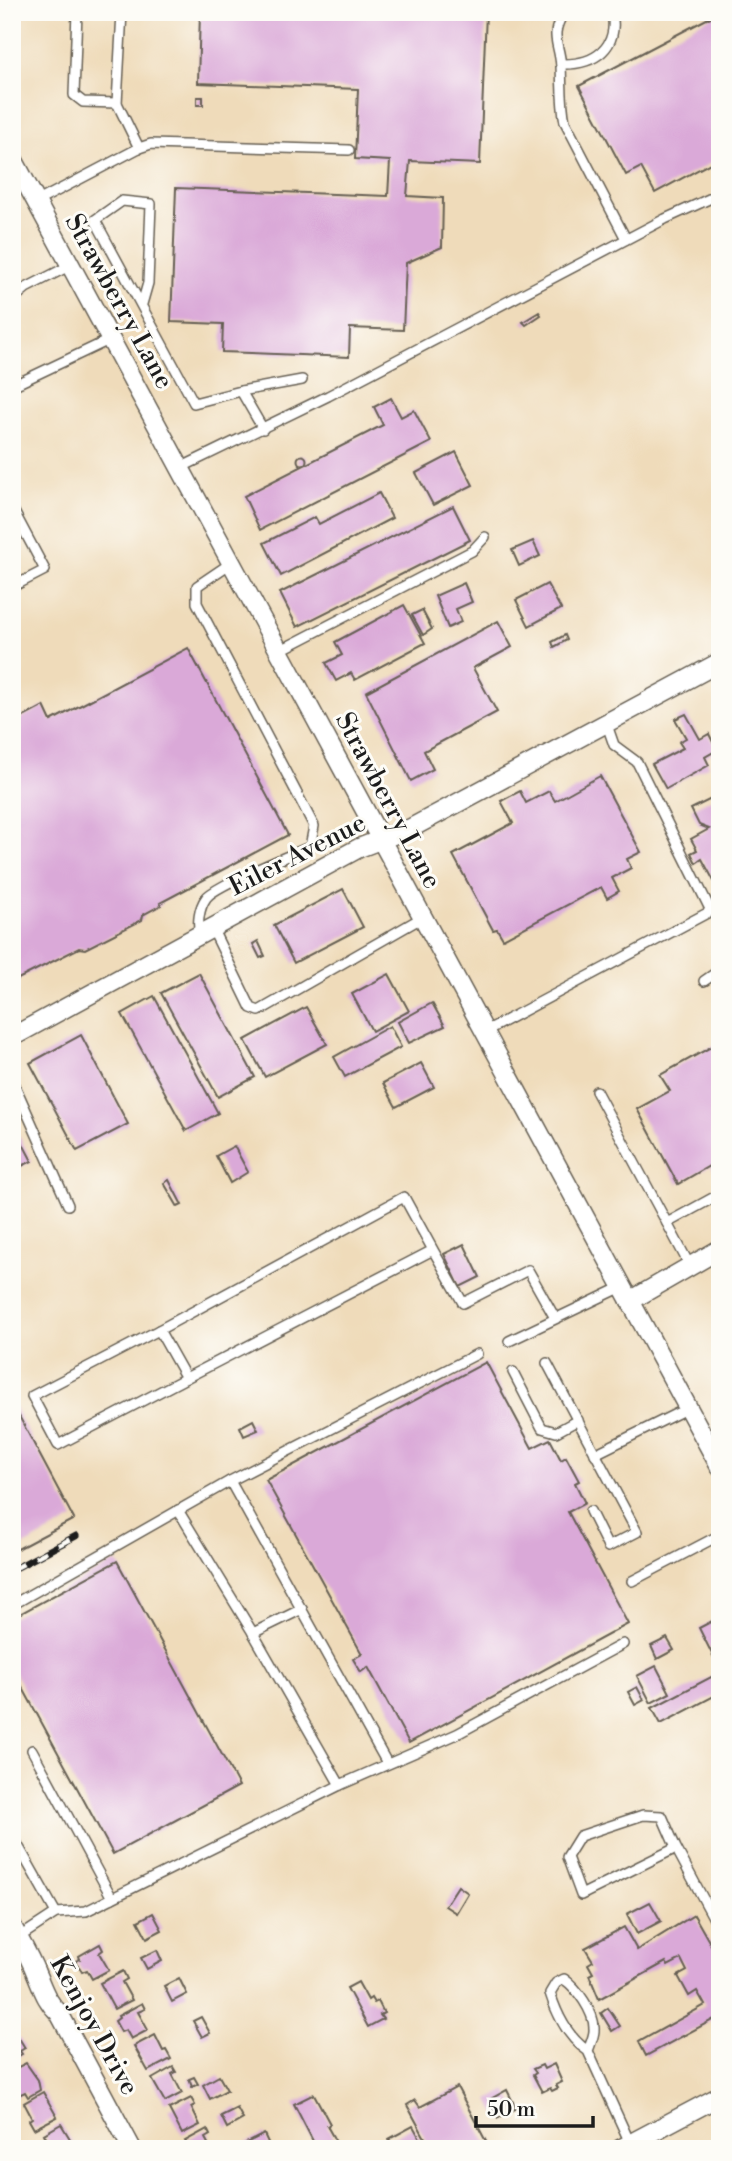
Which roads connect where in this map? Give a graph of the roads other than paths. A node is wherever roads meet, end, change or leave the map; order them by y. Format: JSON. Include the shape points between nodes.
{"nodes":[{"id":1,"x":77,"y":12,"type":"edge"},
{"id":2,"x":122,"y":12,"type":"edge"},
{"id":3,"x":564,"y":12,"type":"edge"},
{"id":4,"x":612,"y":12,"type":"edge"},
{"id":5,"x":561,"y":64,"type":"junction"},
{"id":6,"x":117,"y":103,"type":"junction"},
{"id":7,"x":139,"y":148,"type":"junction"},
{"id":8,"x":349,"y":150,"type":"dead end"},
{"id":9,"x":12,"y":157,"type":"edge"},
{"id":10,"x":720,"y":194,"type":"edge"},
{"id":11,"x":36,"y":202,"type":"junction"},
{"id":12,"x":626,"y":239,"type":"junction"},
{"id":13,"x":71,"y":265,"type":"junction"},
{"id":14,"x":12,"y":300,"type":"edge"},
{"id":15,"x":142,"y":304,"type":"junction"},
{"id":16,"x":110,"y":339,"type":"junction"},
{"id":17,"x":302,"y":380,"type":"dead end"},
{"id":18,"x":12,"y":386,"type":"edge"},
{"id":19,"x":241,"y":391,"type":"junction"},
{"id":20,"x":263,"y":429,"type":"junction"},
{"id":21,"x":180,"y":468,"type":"junction"},
{"id":22,"x":12,"y":508,"type":"edge"},
{"id":23,"x":485,"y":537,"type":"dead end"},
{"id":24,"x":231,"y":563,"type":"junction"},
{"id":25,"x":12,"y":587,"type":"edge"},
{"id":26,"x":279,"y":650,"type":"junction"},
{"id":27,"x":720,"y":662,"type":"edge"},
{"id":28,"x":606,"y":722,"type":"junction"},
{"id":29,"x":382,"y":839,"type":"junction"},
{"id":30,"x":423,"y":917,"type":"junction"},
{"id":31,"x":206,"y":931,"type":"junction"},
{"id":32,"x":720,"y":970,"type":"edge"},
{"id":33,"x":704,"y":981,"type":"dead end"},
{"id":34,"x":484,"y":1032,"type":"junction"},
{"id":35,"x":12,"y":1037,"type":"edge"},
{"id":36,"x":12,"y":1079,"type":"edge"},
{"id":37,"x":596,"y":1091,"type":"dead end"},
{"id":38,"x":720,"y":1194,"type":"edge"},
{"id":39,"x":68,"y":1205,"type":"dead end"},
{"id":40,"x":667,"y":1223,"type":"junction"},
{"id":41,"x":433,"y":1250,"type":"junction"},
{"id":42,"x":720,"y":1250,"type":"edge"},
{"id":43,"x":690,"y":1266,"type":"junction"},
{"id":44,"x":626,"y":1294,"type":"junction"},
{"id":45,"x":555,"y":1318,"type":"junction"},
{"id":46,"x":159,"y":1330,"type":"junction"},
{"id":47,"x":509,"y":1341,"type":"dead end"},
{"id":48,"x":477,"y":1354,"type":"dead end"},
{"id":49,"x":547,"y":1363,"type":"dead end"},
{"id":50,"x":513,"y":1372,"type":"dead end"},
{"id":51,"x":186,"y":1378,"type":"junction"},
{"id":52,"x":688,"y":1408,"type":"junction"},
{"id":53,"x":578,"y":1420,"type":"junction"},
{"id":54,"x":596,"y":1454,"type":"junction"},
{"id":55,"x":720,"y":1468,"type":"edge"},
{"id":56,"x":230,"y":1481,"type":"junction"},
{"id":57,"x":178,"y":1510,"type":"junction"},
{"id":58,"x":590,"y":1511,"type":"dead end"},
{"id":59,"x":720,"y":1535,"type":"edge"},
{"id":60,"x":632,"y":1581,"type":"dead end"},
{"id":61,"x":12,"y":1605,"type":"edge"},
{"id":62,"x":302,"y":1609,"type":"junction"},
{"id":63,"x":253,"y":1633,"type":"junction"},
{"id":64,"x":623,"y":1644,"type":"dead end"},
{"id":65,"x":32,"y":1750,"type":"dead end"},
{"id":66,"x":387,"y":1763,"type":"junction"},
{"id":67,"x":340,"y":1785,"type":"junction"},
{"id":68,"x":12,"y":1835,"type":"edge"},
{"id":69,"x":676,"y":1849,"type":"junction"},
{"id":70,"x":112,"y":1898,"type":"junction"},
{"id":71,"x":56,"y":1913,"type":"junction"},
{"id":72,"x":720,"y":1930,"type":"edge"},
{"id":73,"x":15,"y":1932,"type":"edge"},
{"id":74,"x":588,"y":2051,"type":"junction"},
{"id":75,"x":720,"y":2096,"type":"edge"},
{"id":76,"x":625,"y":2146,"type":"edge"},
{"id":77,"x":132,"y":2149,"type":"edge"}],
"edges":[{"from":1,"to":6,"type":"lane","via":[[74,94],[83,102]]},
{"from":2,"to":6,"type":"lane"},
{"from":3,"to":5,"type":"lane","via":[[556,24]]},
{"from":4,"to":5,"type":"lane","via":[[615,27],[609,45],[577,65]]},
{"from":5,"to":12,"type":"lane","via":[[565,122]]},
{"from":6,"to":7,"type":"lane"},
{"from":7,"to":8,"type":"lane","via":[[164,143]]},
{"from":7,"to":11,"type":"lane"},
{"from":9,"to":11,"type":"street","name":"Strawberry Lane"},
{"from":10,"to":12,"type":"lane"},
{"from":11,"to":13,"type":"street","name":"Strawberry Lane"},
{"from":12,"to":20,"type":"lane"},
{"from":13,"to":14,"type":"lane"},
{"from":13,"to":16,"type":"street","name":"Strawberry Lane"},
{"from":15,"to":15,"type":"lane","via":[[95,220],[122,201],[150,204],[148,284]]},
{"from":15,"to":19,"type":"lane","via":[[194,403]]},
{"from":16,"to":18,"type":"lane"},
{"from":16,"to":21,"type":"street","name":"Strawberry Lane"},
{"from":17,"to":19,"type":"lane"},
{"from":19,"to":20,"type":"lane"},
{"from":20,"to":21,"type":"lane"},
{"from":21,"to":24,"type":"street","name":"Strawberry Lane"},
{"from":22,"to":25,"type":"lane","via":[[45,570]]},
{"from":23,"to":26,"type":"lane","via":[[472,551]]},
{"from":24,"to":26,"type":"street","name":"Strawberry Lane"},
{"from":24,"to":31,"type":"lane","via":[[197,586],[197,603],[314,826],[310,847],[207,895],[198,926]]},
{"from":26,"to":29,"type":"street","name":"Strawberry Lane"},
{"from":27,"to":28,"type":"street","name":"Eiler Avenue"},
{"from":28,"to":29,"type":"street","name":"Eiler Avenue","via":[[411,828]]},
{"from":28,"to":34,"type":"lane","via":[[614,745],[637,762],[711,911]]},
{"from":29,"to":30,"type":"street","name":"Strawberry Lane"},
{"from":29,"to":31,"type":"street","name":"Eiler Avenue"},
{"from":30,"to":31,"type":"lane","via":[[259,1011],[251,1008]]},
{"from":30,"to":34,"type":"street","name":"Strawberry Lane"},
{"from":31,"to":35,"type":"street","name":"Eiler Avenue"},
{"from":32,"to":33,"type":"lane"},
{"from":34,"to":44,"type":"street","name":"Strawberry Lane"},
{"from":36,"to":39,"type":"lane"},
{"from":37,"to":40,"type":"lane"},
{"from":38,"to":40,"type":"lane"},
{"from":40,"to":43,"type":"lane"},
{"from":41,"to":45,"type":"lane","via":[[463,1303],[528,1270]]},
{"from":41,"to":46,"type":"lane","via":[[404,1197]]},
{"from":41,"to":51,"type":"lane"},
{"from":42,"to":43,"type":"street"},
{"from":43,"to":44,"type":"street"},
{"from":44,"to":45,"type":"lane"},
{"from":44,"to":52,"type":"street","name":"Strawberry Lane"},
{"from":45,"to":47,"type":"lane"},
{"from":46,"to":51,"type":"lane"},
{"from":46,"to":51,"type":"lane","via":[[32,1396],[58,1445]]},
{"from":48,"to":56,"type":"lane"},
{"from":49,"to":53,"type":"lane"},
{"from":50,"to":53,"type":"lane","via":[[542,1428],[556,1432]]},
{"from":52,"to":54,"type":"lane"},
{"from":52,"to":55,"type":"street","name":"Strawberry Lane"},
{"from":53,"to":54,"type":"lane"},
{"from":54,"to":58,"type":"lane","via":[[637,1532],[608,1546]]},
{"from":56,"to":57,"type":"lane"},
{"from":56,"to":62,"type":"lane"},
{"from":57,"to":61,"type":"lane"},
{"from":57,"to":63,"type":"lane"},
{"from":59,"to":60,"type":"lane"},
{"from":62,"to":63,"type":"lane"},
{"from":62,"to":66,"type":"lane"},
{"from":63,"to":67,"type":"lane"},
{"from":64,"to":66,"type":"lane","via":[[457,1734]]},
{"from":65,"to":70,"type":"lane"},
{"from":66,"to":67,"type":"lane"},
{"from":67,"to":70,"type":"lane"},
{"from":68,"to":71,"type":"lane"},
{"from":69,"to":69,"type":"lane","via":[[581,1895],[567,1857],[580,1836],[643,1815],[662,1816]]},
{"from":69,"to":72,"type":"lane"},
{"from":70,"to":71,"type":"lane","via":[[86,1912]]},
{"from":71,"to":73,"type":"lane"},
{"from":73,"to":77,"type":"street","name":"Kenjoy Drive"},
{"from":74,"to":74,"type":"lane","via":[[574,2042],[555,2009],[550,1993],[564,1979],[589,2011],[594,2029]]},
{"from":74,"to":76,"type":"lane"},
{"from":75,"to":76,"type":"street"}]}
